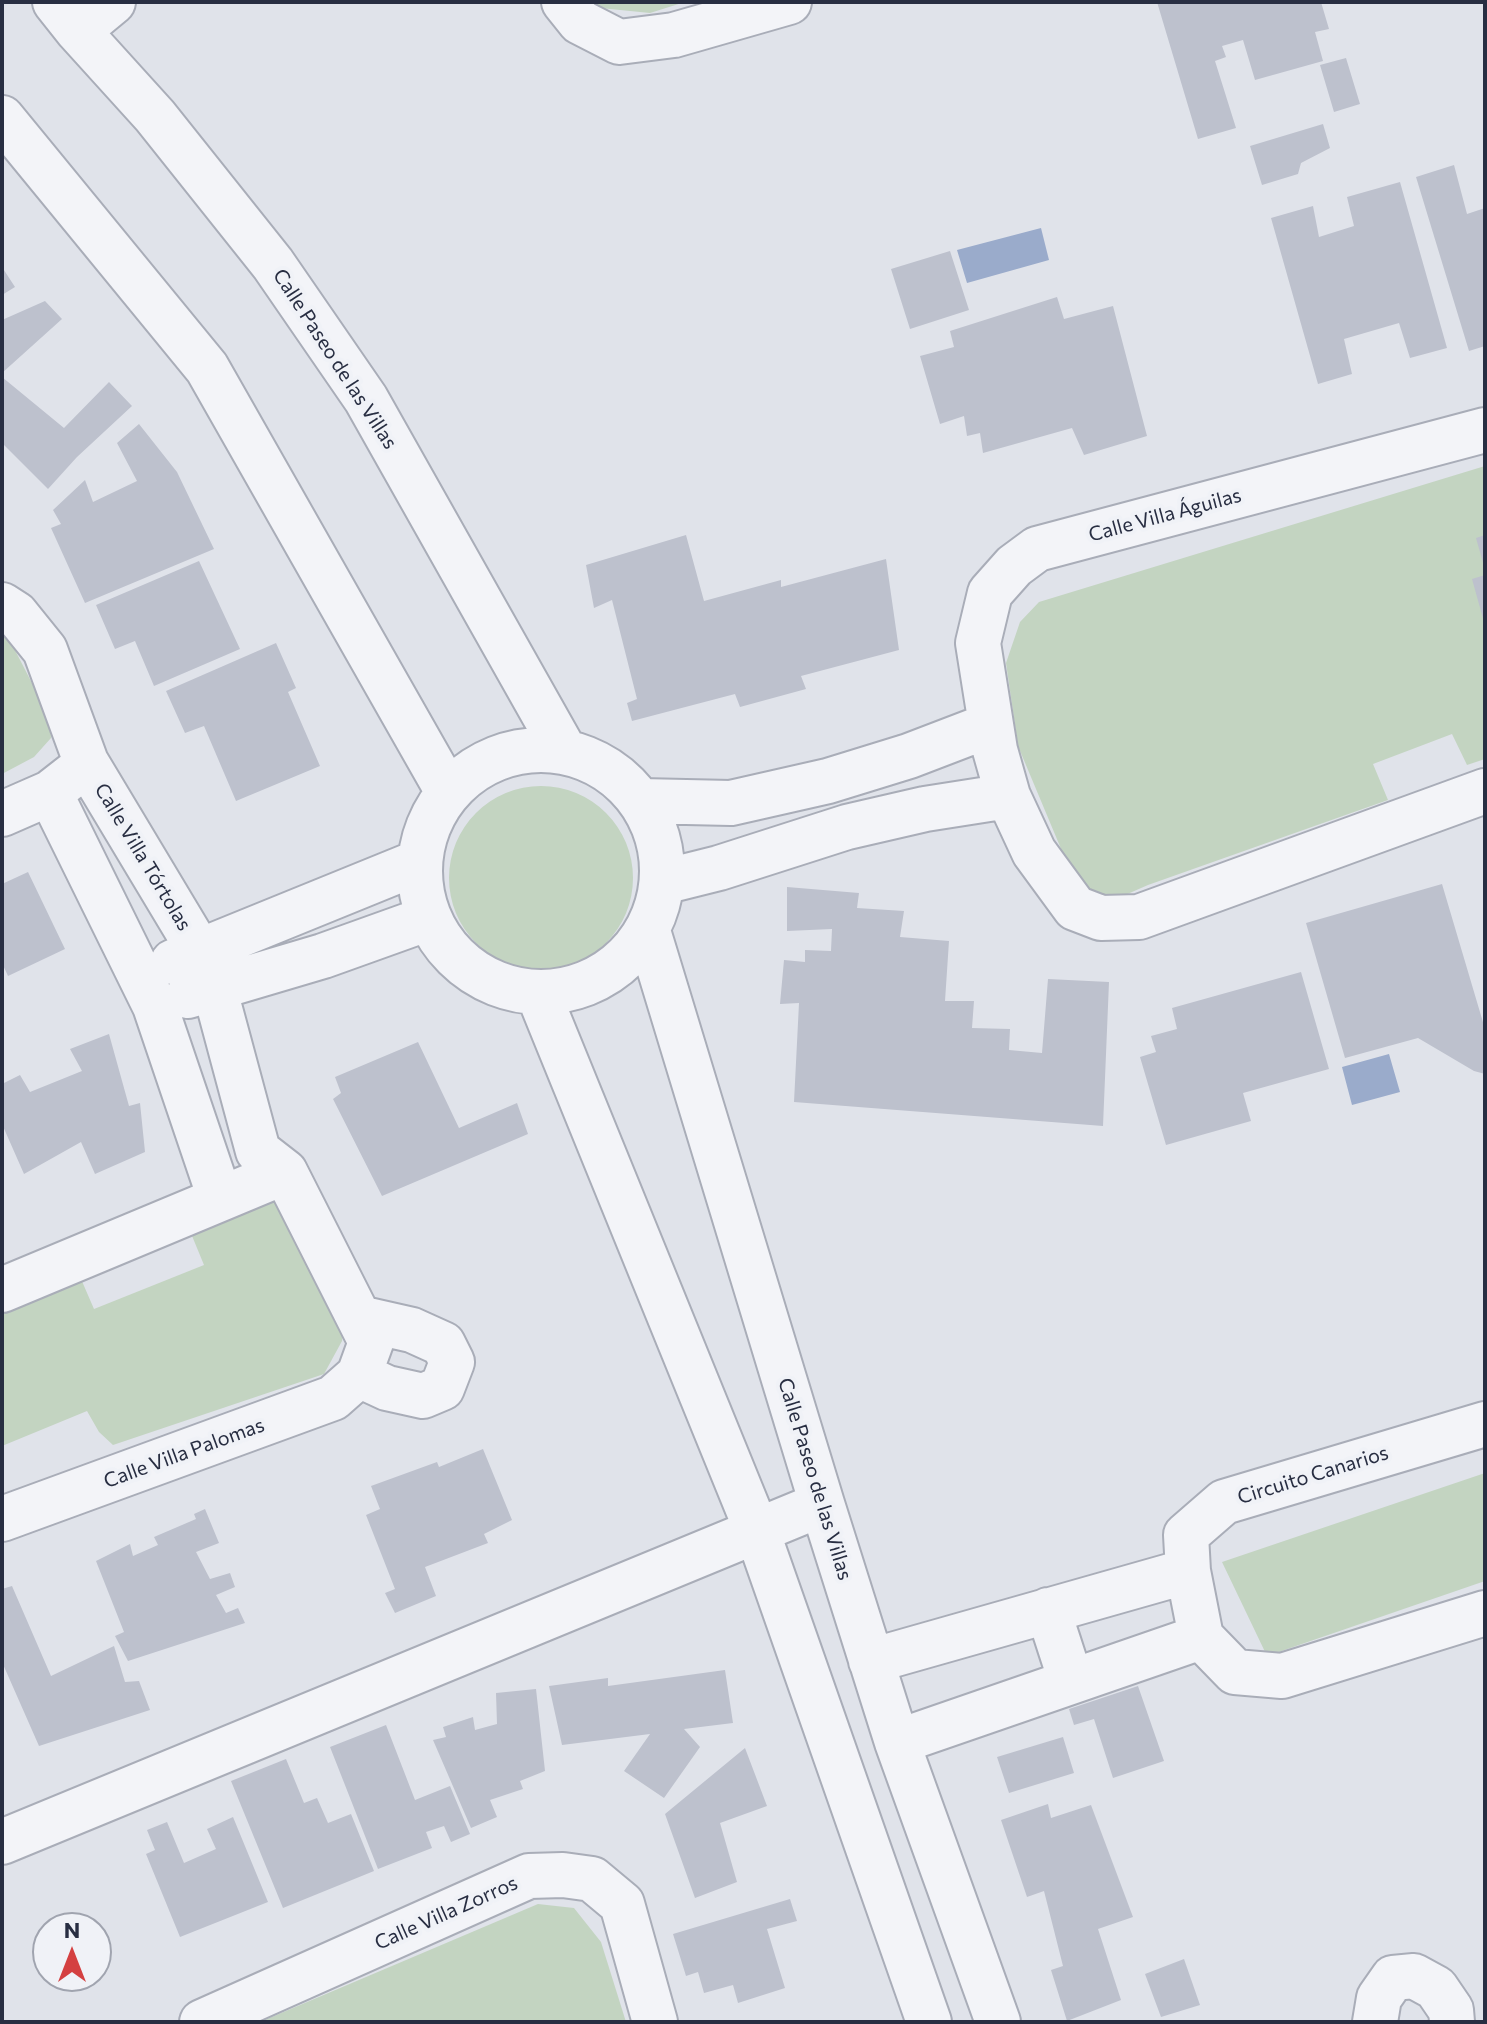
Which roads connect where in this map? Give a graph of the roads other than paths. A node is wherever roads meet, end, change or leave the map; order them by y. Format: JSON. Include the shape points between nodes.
{"nodes":[{"id":1,"x":113,"y":2,"type":"edge"},
{"id":2,"x":564,"y":2,"type":"edge"},
{"id":3,"x":789,"y":2,"type":"edge"},
{"id":4,"x":66,"y":17,"type":"edge"},
{"id":5,"x":2,"y":118,"type":"edge"},
{"id":6,"x":1485,"y":430,"type":"edge"},
{"id":7,"x":2,"y":605,"type":"edge"},
{"id":8,"x":990,"y":725,"type":"junction"},
{"id":9,"x":565,"y":752,"type":"junction"},
{"id":10,"x":86,"y":762,"type":"junction"},
{"id":11,"x":828,"y":781,"type":"junction"},
{"id":12,"x":1485,"y":791,"type":"edge"},
{"id":13,"x":448,"y":792,"type":"junction"},
{"id":14,"x":50,"y":793,"type":"junction"},
{"id":15,"x":1008,"y":796,"type":"junction"},
{"id":16,"x":641,"y":801,"type":"junction"},
{"id":17,"x":2,"y":814,"type":"edge"},
{"id":18,"x":847,"y":827,"type":"junction"},
{"id":19,"x":419,"y":862,"type":"junction"},
{"id":20,"x":663,"y":882,"type":"junction"},
{"id":21,"x":429,"y":918,"type":"junction"},
{"id":22,"x":648,"y":931,"type":"junction"},
{"id":23,"x":207,"y":970,"type":"junction"},
{"id":24,"x":148,"y":990,"type":"junction"},
{"id":25,"x":538,"y":993,"type":"junction"},
{"id":26,"x":285,"y":1172,"type":"junction"},
{"id":27,"x":220,"y":1198,"type":"junction"},
{"id":28,"x":2,"y":1290,"type":"edge"},
{"id":29,"x":359,"y":1318,"type":"junction"},
{"id":30,"x":359,"y":1375,"type":"junction"},
{"id":31,"x":1485,"y":1424,"type":"edge"},
{"id":32,"x":822,"y":1504,"type":"junction"},
{"id":33,"x":2,"y":1519,"type":"edge"},
{"id":34,"x":757,"y":1531,"type":"junction"},
{"id":35,"x":1188,"y":1571,"type":"junction"},
{"id":36,"x":1048,"y":1610,"type":"junction"},
{"id":37,"x":1485,"y":1613,"type":"edge"},
{"id":38,"x":1201,"y":1637,"type":"junction"},
{"id":39,"x":871,"y":1661,"type":"junction"},
{"id":40,"x":1071,"y":1681,"type":"junction"},
{"id":41,"x":897,"y":1742,"type":"junction"},
{"id":42,"x":2,"y":1842,"type":"edge"},
{"id":43,"x":202,"y":2022,"type":"edge"},
{"id":44,"x":655,"y":2022,"type":"edge"},
{"id":45,"x":929,"y":2022,"type":"edge"},
{"id":46,"x":998,"y":2022,"type":"edge"},
{"id":47,"x":1375,"y":2022,"type":"edge"},
{"id":48,"x":1452,"y":2022,"type":"edge"}],
"edges":[{"from":1,"to":4,"type":"street"},
{"from":2,"to":3,"type":"street","via":[[580,22],[619,42],[674,35]]},
{"from":4,"to":9,"type":"street","name":"Calle Paseo de las Villas","via":[[155,116],[273,264],[366,399]]},
{"from":5,"to":13,"type":"street","via":[[207,368]]},
{"from":6,"to":8,"type":"street","name":"Calle Villa Águilas","via":[[1037,549],[990,593],[978,643]]},
{"from":7,"to":10,"type":"street","name":"Calle Villa Tórtolas","via":[[45,650]]},
{"from":8,"to":11,"type":"street"},
{"from":8,"to":15,"type":"street","name":"Calle Villa Águilas"},
{"from":9,"to":13,"type":"street","via":[[539,749],[488,761]]},
{"from":9,"to":16,"type":"street","via":[[608,769]]},
{"from":10,"to":14,"type":"street","name":"Calle Villa Tórtolas"},
{"from":10,"to":23,"type":"street","name":"Calle Villa Tórtolas"},
{"from":11,"to":16,"type":"street","via":[[731,803]]},
{"from":11,"to":18,"type":"street"},
{"from":12,"to":15,"type":"street","name":"Calle Villa Águilas","via":[[1139,917],[1101,918],[1075,908],[1034,852]]},
{"from":13,"to":19,"type":"street","via":[[428,826]]},
{"from":14,"to":17,"type":"street","name":"Calle Villa Tórtolas"},
{"from":14,"to":24,"type":"street"},
{"from":15,"to":18,"type":"street"},
{"from":16,"to":20,"type":"street","via":[[659,840]]},
{"from":18,"to":20,"type":"street"},
{"from":19,"to":21,"type":"street"},
{"from":19,"to":23,"type":"street"},
{"from":20,"to":22,"type":"street"},
{"from":21,"to":23,"type":"street","via":[[323,956]]},
{"from":21,"to":25,"type":"street","via":[[442,943],[484,979]]},
{"from":22,"to":25,"type":"street","via":[[628,957],[601,977],[571,989]]},
{"from":22,"to":32,"type":"street","name":"Calle Paseo de las Villas"},
{"from":23,"to":24,"type":"street"},
{"from":23,"to":26,"type":"street","via":[[258,1151]]},
{"from":24,"to":27,"type":"street"},
{"from":25,"to":34,"type":"street"},
{"from":26,"to":27,"type":"street"},
{"from":26,"to":29,"type":"street"},
{"from":27,"to":28,"type":"street"},
{"from":29,"to":30,"type":"street","via":[[371,1342]]},
{"from":29,"to":30,"type":"street","via":[[412,1330],[443,1344],[452,1362],[442,1388],[423,1396]]},
{"from":30,"to":33,"type":"street","name":"Calle Villa Palomas","via":[[333,1398]]},
{"from":31,"to":35,"type":"street","name":"Circuito Canarios","via":[[1224,1502],[1186,1535]]},
{"from":32,"to":34,"type":"street"},
{"from":32,"to":39,"type":"street","name":"Calle Paseo de las Villas"},
{"from":34,"to":42,"type":"street"},
{"from":34,"to":45,"type":"street"},
{"from":35,"to":36,"type":"street"},
{"from":35,"to":38,"type":"street","name":"Circuito Canarios"},
{"from":36,"to":39,"type":"street"},
{"from":36,"to":40,"type":"street"},
{"from":37,"to":38,"type":"street","via":[[1282,1676],[1235,1672]]},
{"from":38,"to":40,"type":"street"},
{"from":39,"to":41,"type":"street","name":"Calle Paseo de las Villas"},
{"from":40,"to":41,"type":"street"},
{"from":41,"to":46,"type":"street","name":"Calle Paseo de las Villas"},
{"from":43,"to":44,"type":"street","name":"Calle Villa Zorros","via":[[529,1876],[563,1875],[592,1879],[622,1904]]},
{"from":47,"to":48,"type":"street","via":[[1379,1998],[1393,1978],[1414,1976],[1436,1988],[1451,2010]]}]}
